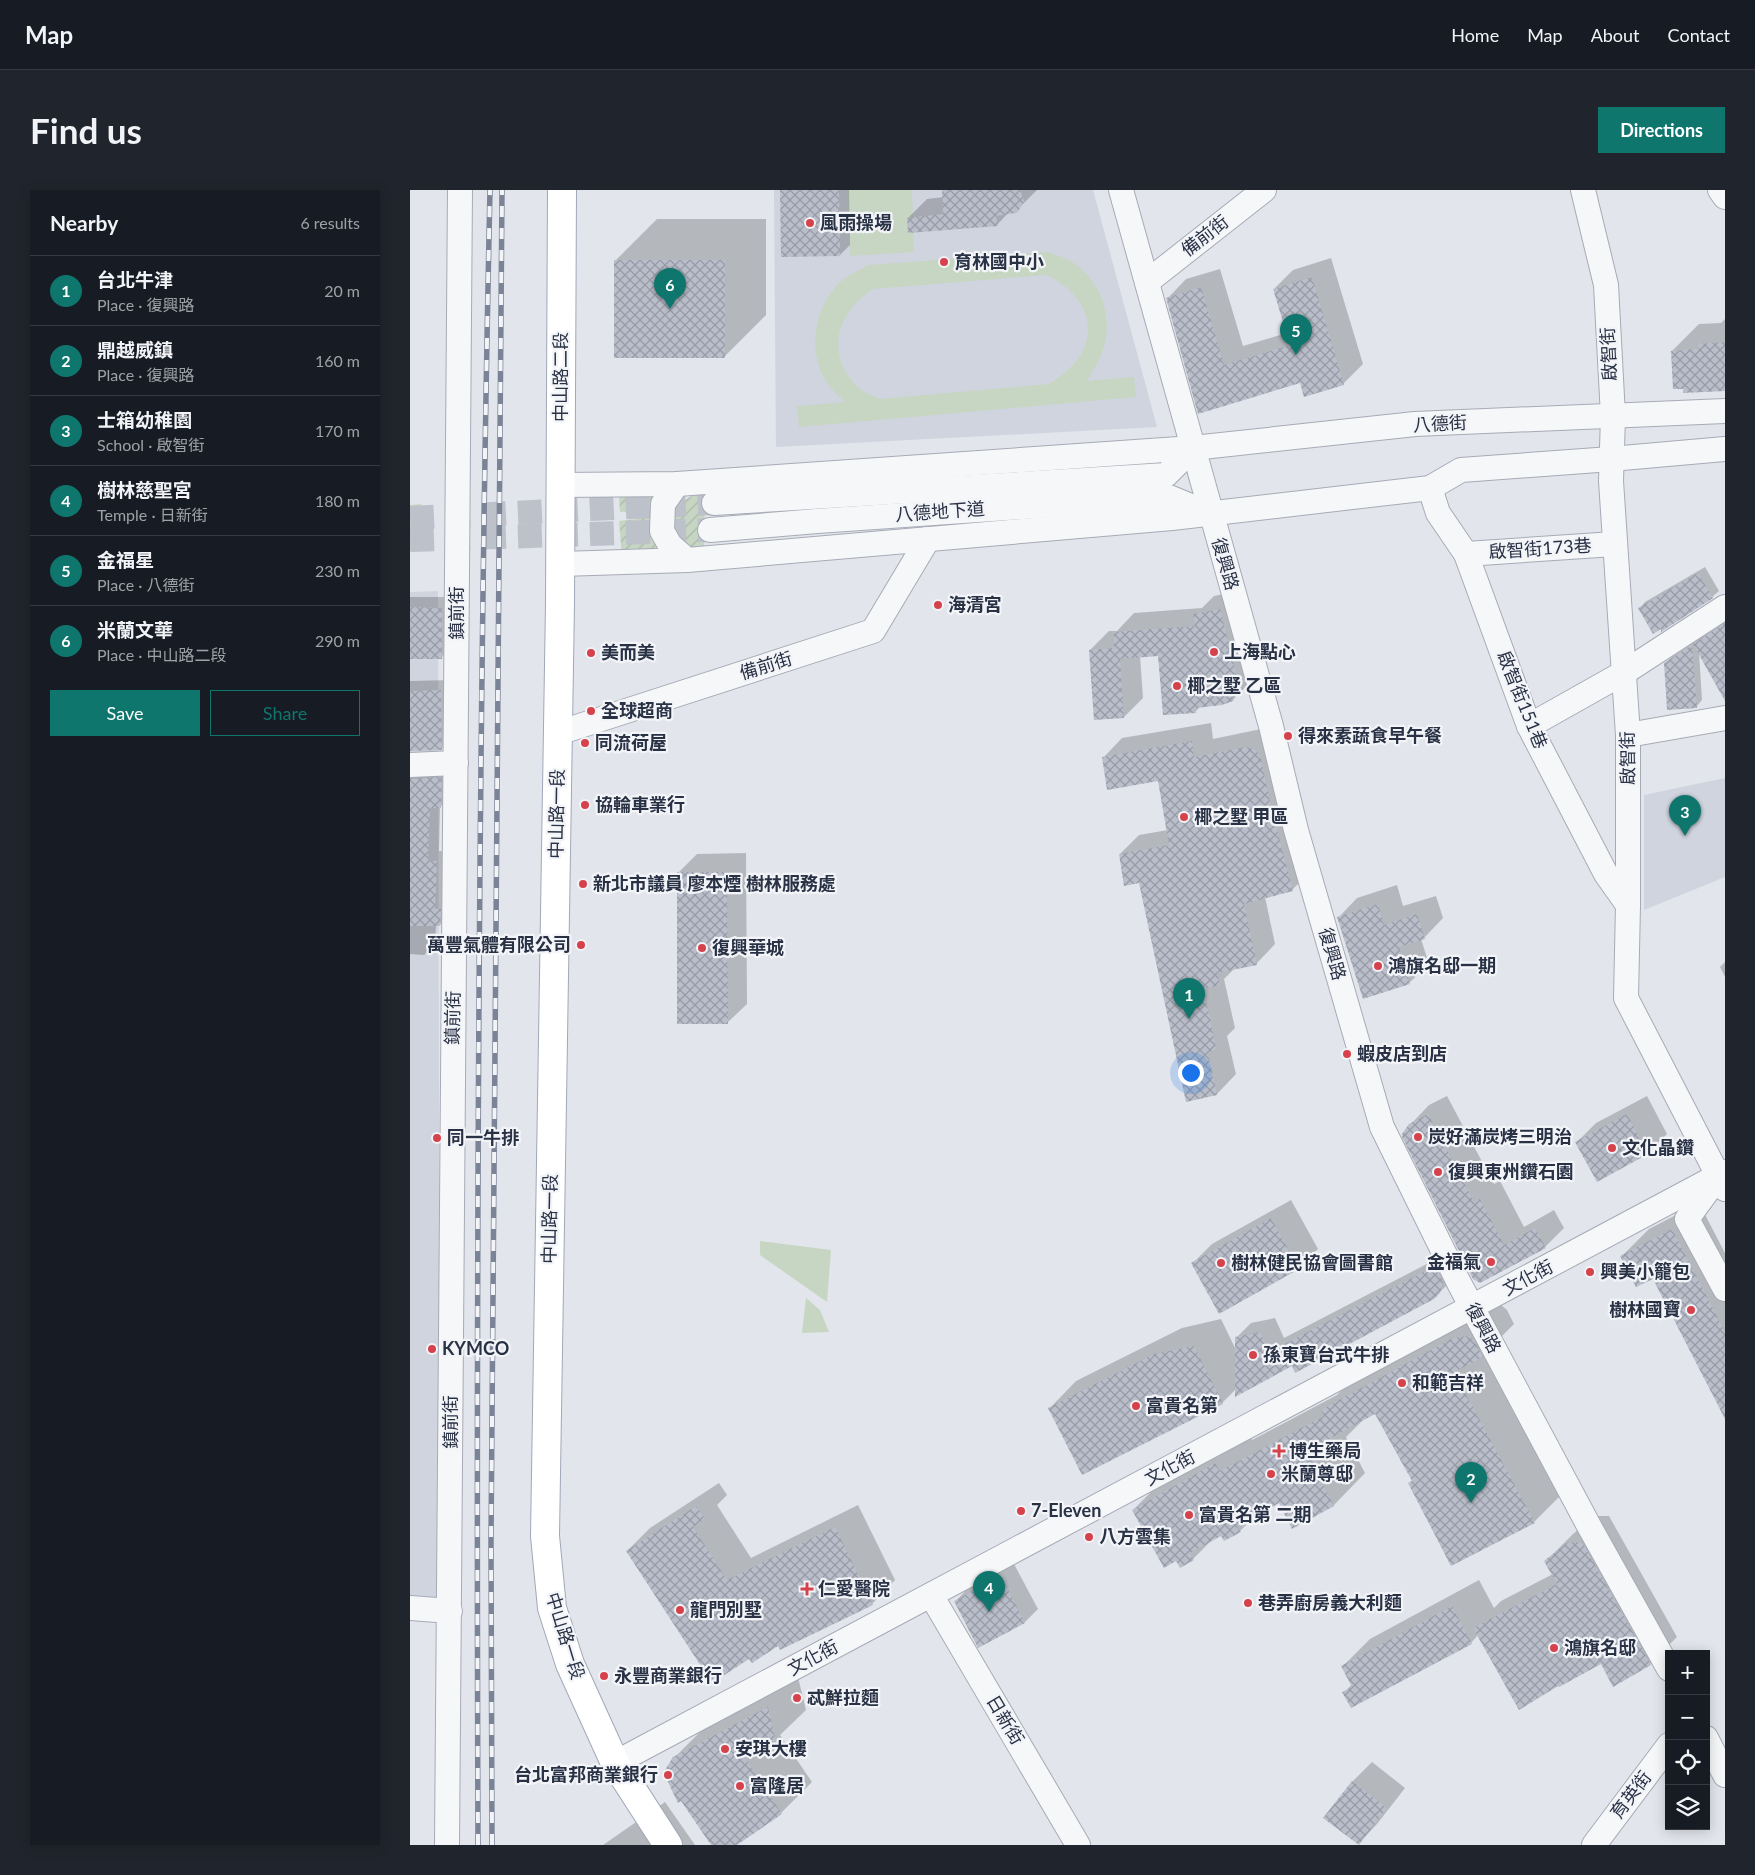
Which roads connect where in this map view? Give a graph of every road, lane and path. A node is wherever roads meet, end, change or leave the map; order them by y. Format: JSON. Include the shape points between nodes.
{"nodes":[{"id":1,"x":460,"y":190,"type":"edge"},
{"id":2,"x":562,"y":190,"type":"edge"},
{"id":3,"x":1121,"y":190,"type":"edge"},
{"id":4,"x":1264,"y":190,"type":"edge"},
{"id":5,"x":1583,"y":190,"type":"edge"},
{"id":6,"x":1720,"y":190,"type":"edge"},
{"id":7,"x":1725,"y":197,"type":"edge"},
{"id":8,"x":1147,"y":282,"type":"junction"},
{"id":9,"x":1725,"y":411,"type":"edge"},
{"id":10,"x":1613,"y":416,"type":"junction"},
{"id":11,"x":1193,"y":448,"type":"junction"},
{"id":12,"x":1725,"y":449,"type":"edge"},
{"id":13,"x":1611,"y":459,"type":"junction"},
{"id":14,"x":677,"y":484,"type":"junction"},
{"id":15,"x":560,"y":485,"type":"junction"},
{"id":16,"x":1168,"y":486,"type":"junction"},
{"id":17,"x":1430,"y":488,"type":"junction"},
{"id":18,"x":714,"y":503,"type":"tunnel mouth"},
{"id":19,"x":1212,"y":515,"type":"junction"},
{"id":20,"x":710,"y":530,"type":"tunnel mouth"},
{"id":21,"x":928,"y":539,"type":"junction"},
{"id":22,"x":1614,"y":544,"type":"junction"},
{"id":23,"x":1466,"y":554,"type":"junction"},
{"id":24,"x":687,"y":560,"type":"junction"},
{"id":25,"x":561,"y":564,"type":"junction"},
{"id":26,"x":1725,"y":607,"type":"edge"},
{"id":27,"x":1625,"y":672,"type":"junction"},
{"id":28,"x":1725,"y":718,"type":"edge"},
{"id":29,"x":1529,"y":726,"type":"junction"},
{"id":30,"x":558,"y":733,"type":"junction"},
{"id":31,"x":1628,"y":735,"type":"junction"},
{"id":32,"x":456,"y":763,"type":"junction"},
{"id":33,"x":410,"y":765,"type":"edge"},
{"id":34,"x":1628,"y":905,"type":"junction"},
{"id":35,"x":1722,"y":1179,"type":"edge"},
{"id":36,"x":1725,"y":1289,"type":"edge"},
{"id":37,"x":1472,"y":1308,"type":"junction"},
{"id":38,"x":931,"y":1595,"type":"junction"},
{"id":39,"x":410,"y":1608,"type":"edge"},
{"id":40,"x":450,"y":1611,"type":"junction"},
{"id":41,"x":1665,"y":1662,"type":"edge"},
{"id":42,"x":1707,"y":1740,"type":"edge"},
{"id":43,"x":1665,"y":1750,"type":"edge"},
{"id":44,"x":616,"y":1763,"type":"junction"},
{"id":45,"x":1725,"y":1775,"type":"edge"},
{"id":46,"x":447,"y":1845,"type":"edge"},
{"id":47,"x":668,"y":1845,"type":"edge"},
{"id":48,"x":1078,"y":1845,"type":"edge"},
{"id":49,"x":1594,"y":1845,"type":"edge"}],
"edges":[{"from":1,"to":32,"type":"street","name":"鎮前街"},
{"from":2,"to":15,"type":"main road","name":"中山路二段"},
{"from":3,"to":8,"type":"street","name":"復興路"},
{"from":4,"to":8,"type":"street","name":"備前街"},
{"from":5,"to":10,"type":"street","name":"啟智街","via":[[1606,284]]},
{"from":6,"to":7,"type":"street"},
{"from":8,"to":11,"type":"street","name":"復興路"},
{"from":9,"to":10,"type":"street","name":"八德街"},
{"from":10,"to":11,"type":"street","name":"八德街","via":[[1415,424]]},
{"from":10,"to":13,"type":"street","name":"啟智街"},
{"from":11,"to":14,"type":"street","name":"八德街"},
{"from":11,"to":16,"type":"street"},
{"from":11,"to":19,"type":"street","name":"復興路"},
{"from":12,"to":13,"type":"street"},
{"from":13,"to":17,"type":"street","via":[[1461,470]]},
{"from":13,"to":22,"type":"street","name":"啟智街"},
{"from":14,"to":15,"type":"street","name":"八德街"},
{"from":14,"to":24,"type":"street","via":[[663,504],[662,531]]},
{"from":15,"to":25,"type":"main road","name":"中山路二段"},
{"from":16,"to":18,"type":"street","name":"八德地下道"},
{"from":16,"to":19,"type":"street"},
{"from":16,"to":20,"type":"street","name":"八德地下道"},
{"from":17,"to":19,"type":"street"},
{"from":17,"to":23,"type":"street","name":"啟智街151巷","via":[[1438,513]]},
{"from":19,"to":21,"type":"street"},
{"from":19,"to":37,"type":"street","name":"復興路","via":[[1271,726],[1296,830],[1382,1127]]},
{"from":21,"to":24,"type":"street"},
{"from":21,"to":30,"type":"street","name":"備前街","via":[[873,631]]},
{"from":22,"to":23,"type":"street","name":"啟智街173巷"},
{"from":22,"to":27,"type":"street","name":"啟智街"},
{"from":23,"to":29,"type":"street","name":"啟智街151巷"},
{"from":24,"to":25,"type":"street"},
{"from":25,"to":30,"type":"main road","name":"中山路一段"},
{"from":26,"to":27,"type":"street"},
{"from":27,"to":29,"type":"street"},
{"from":27,"to":31,"type":"street","name":"啟智街"},
{"from":28,"to":31,"type":"street"},
{"from":29,"to":34,"type":"street","name":"啟智街151巷","via":[[1606,874]]},
{"from":30,"to":44,"type":"main road","name":"中山路一段","via":[[546,1552],[552,1608],[570,1664]]},
{"from":31,"to":34,"type":"street","name":"啟智街"},
{"from":32,"to":33,"type":"street"},
{"from":32,"to":40,"type":"street","name":"鎮前街"},
{"from":34,"to":35,"type":"street","name":"啟智街","via":[[1626,998]]},
{"from":35,"to":36,"type":"street","via":[[1687,1219]]},
{"from":35,"to":37,"type":"street","name":"文化街"},
{"from":37,"to":38,"type":"street","name":"文化街"},
{"from":37,"to":41,"type":"street","name":"復興路"},
{"from":38,"to":44,"type":"street","name":"文化街"},
{"from":38,"to":48,"type":"street","name":"日新街"},
{"from":39,"to":40,"type":"street"},
{"from":40,"to":46,"type":"street","name":"鎮前街"},
{"from":42,"to":45,"type":"street"},
{"from":43,"to":49,"type":"street","name":"育英街"},
{"from":44,"to":47,"type":"main road","name":"中山路一段"}]}
